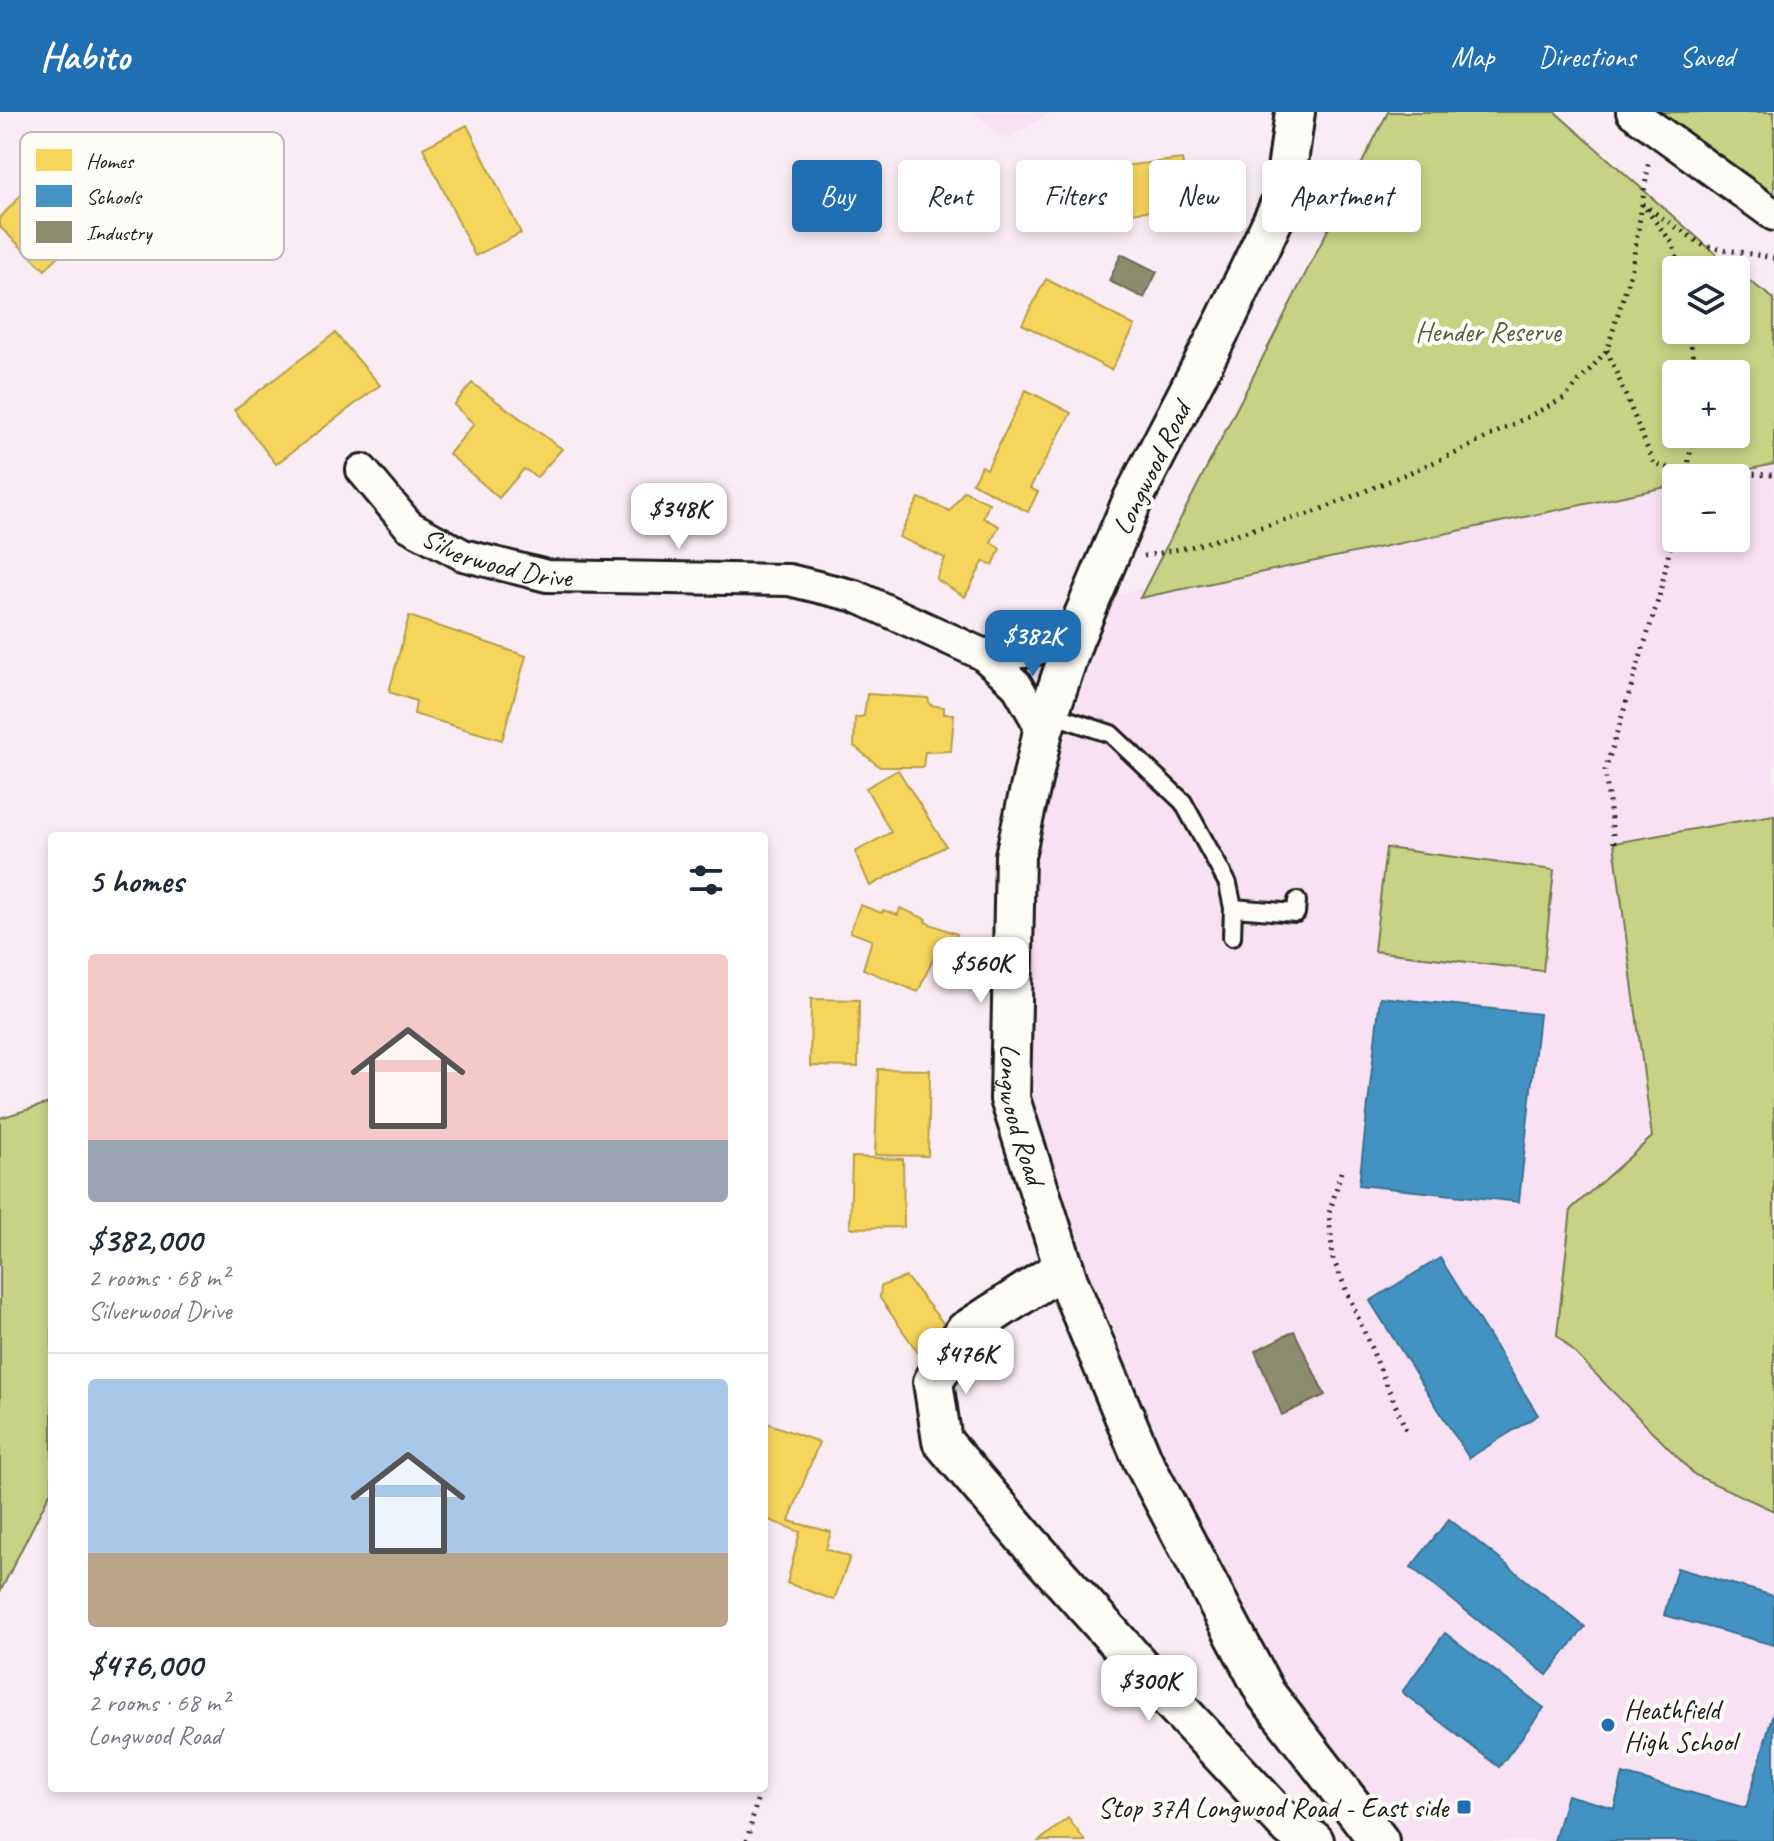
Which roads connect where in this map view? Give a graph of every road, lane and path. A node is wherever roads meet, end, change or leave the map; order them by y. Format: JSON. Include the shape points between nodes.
{"nodes":[{"id":1,"x":1295,"y":112,"type":"edge"},
{"id":2,"x":1643,"y":120,"type":"edge"},
{"id":3,"x":1642,"y":204,"type":"junction"},
{"id":4,"x":1774,"y":215,"type":"edge"},
{"id":5,"x":1676,"y":256,"type":"edge"},
{"id":6,"x":1774,"y":258,"type":"edge"},
{"id":7,"x":1607,"y":350,"type":"junction"},
{"id":8,"x":1662,"y":467,"type":"edge"},
{"id":9,"x":362,"y":470,"type":"dead end"},
{"id":10,"x":1750,"y":475,"type":"edge"},
{"id":11,"x":1774,"y":475,"type":"edge"},
{"id":12,"x":1669,"y":552,"type":"edge"},
{"id":13,"x":1104,"y":565,"type":"junction"},
{"id":14,"x":1074,"y":639,"type":"junction"},
{"id":15,"x":982,"y":654,"type":"junction"},
{"id":16,"x":1046,"y":722,"type":"junction"},
{"id":17,"x":1614,"y":843,"type":"dead end"},
{"id":18,"x":1297,"y":901,"type":"dead end"},
{"id":19,"x":1233,"y":908,"type":"junction"},
{"id":20,"x":1232,"y":937,"type":"dead end"},
{"id":21,"x":1341,"y":1172,"type":"dead end"},
{"id":22,"x":1064,"y":1267,"type":"junction"},
{"id":23,"x":1407,"y":1432,"type":"dead end"},
{"id":24,"x":759,"y":1792,"type":"edge"},
{"id":25,"x":1368,"y":1827,"type":"edge"},
{"id":26,"x":747,"y":1841,"type":"edge"},
{"id":27,"x":1314,"y":1841,"type":"edge"},
{"id":28,"x":1330,"y":1841,"type":"edge"}],
"edges":[{"from":1,"to":13,"type":"street","name":"Longwood Road","via":[[1283,199]]},
{"from":2,"to":3,"type":"path"},
{"from":2,"to":4,"type":"street"},
{"from":3,"to":5,"type":"path","via":[[1673,244]]},
{"from":3,"to":6,"type":"path","via":[[1704,246]]},
{"from":3,"to":7,"type":"path","via":[[1632,268]]},
{"from":7,"to":8,"type":"path","via":[[1654,464]]},
{"from":7,"to":13,"type":"path","via":[[1565,398],[1442,459],[1315,512]]},
{"from":9,"to":15,"type":"street","name":"Silverwood Drive","via":[[409,526],[463,555],[547,576],[789,580],[855,596]]},
{"from":10,"to":11,"type":"path"},
{"from":12,"to":17,"type":"path","via":[[1605,771]]},
{"from":13,"to":14,"type":"street","name":"Longwood Road"},
{"from":14,"to":15,"type":"street","name":"Silverwood Drive","via":[[1024,652]]},
{"from":14,"to":16,"type":"street","name":"Longwood Road"},
{"from":15,"to":16,"type":"street","name":"Silverwood Drive","via":[[1016,684]]},
{"from":16,"to":19,"type":"lane","via":[[1111,734],[1183,802],[1228,884]]},
{"from":16,"to":22,"type":"street","name":"Longwood Road","via":[[1015,856],[1010,1099]]},
{"from":18,"to":19,"type":"lane","via":[[1296,913]]},
{"from":19,"to":20,"type":"lane"},
{"from":21,"to":23,"type":"path","via":[[1329,1214],[1333,1259]]},
{"from":22,"to":25,"type":"street","name":"Longwood Road","via":[[1143,1461],[1266,1694]]},
{"from":22,"to":27,"type":"street","via":[[964,1332],[933,1382],[942,1441],[1173,1703],[1290,1828]]},
{"from":24,"to":26,"type":"path"},
{"from":25,"to":28,"type":"street"}]}
